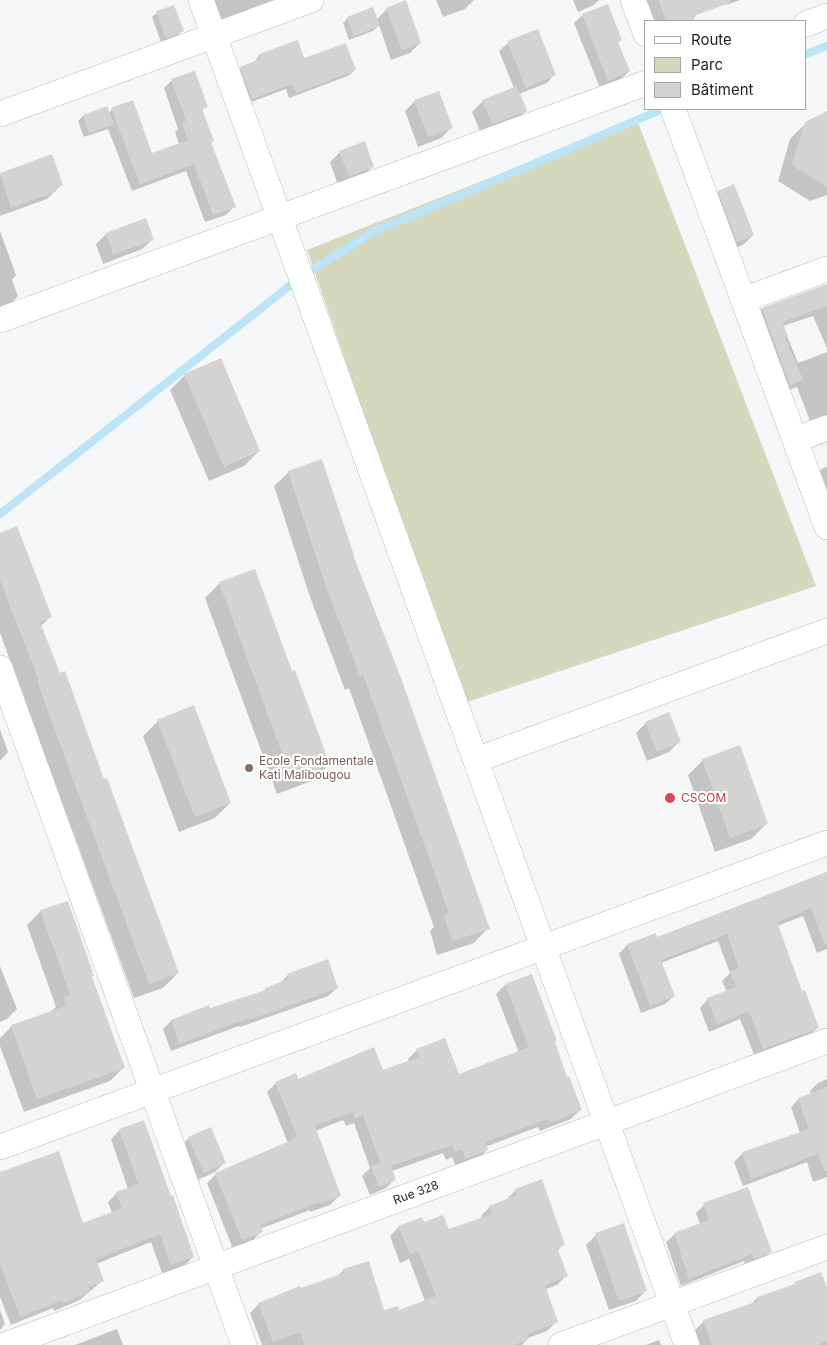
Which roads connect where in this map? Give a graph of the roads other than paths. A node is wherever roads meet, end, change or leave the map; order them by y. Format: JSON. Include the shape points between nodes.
{"nodes":[{"id":1,"x":201,"y":0,"type":"edge"},
{"id":2,"x":311,"y":0,"type":"edge"},
{"id":3,"x":633,"y":0,"type":"edge"},
{"id":4,"x":827,"y":16,"type":"edge"},
{"id":5,"x":807,"y":24,"type":"edge"},
{"id":6,"x":644,"y":29,"type":"edge"},
{"id":7,"x":214,"y":36,"type":"junction"},
{"id":8,"x":644,"y":84,"type":"edge"},
{"id":9,"x":673,"y":110,"type":"edge"},
{"id":10,"x":0,"y":114,"type":"edge"},
{"id":11,"x":280,"y":217,"type":"junction"},
{"id":12,"x":827,"y":269,"type":"edge"},
{"id":13,"x":744,"y":300,"type":"junction"},
{"id":14,"x":0,"y":320,"type":"edge"},
{"id":15,"x":827,"y":428,"type":"edge"},
{"id":16,"x":795,"y":440,"type":"junction"},
{"id":17,"x":827,"y":527,"type":"edge"},
{"id":18,"x":827,"y":631,"type":"edge"},
{"id":19,"x":0,"y":668,"type":"edge"},
{"id":20,"x":476,"y":760,"type":"junction"},
{"id":21,"x":827,"y":843,"type":"edge"},
{"id":22,"x":543,"y":947,"type":"junction"},
{"id":23,"x":827,"y":1041,"type":"edge"},
{"id":24,"x":152,"y":1091,"type":"junction"},
{"id":25,"x":607,"y":1123,"type":"junction"},
{"id":26,"x":0,"y":1147,"type":"edge"},
{"id":27,"x":827,"y":1247,"type":"edge"},
{"id":28,"x":216,"y":1267,"type":"junction"},
{"id":29,"x":672,"y":1304,"type":"junction"},
{"id":30,"x":5,"y":1345,"type":"edge"},
{"id":31,"x":244,"y":1345,"type":"edge"},
{"id":32,"x":561,"y":1345,"type":"edge"},
{"id":33,"x":687,"y":1345,"type":"edge"}],
"edges":[{"from":1,"to":7,"type":"street"},
{"from":2,"to":7,"type":"street"},
{"from":3,"to":6,"type":"street"},
{"from":4,"to":5,"type":"street"},
{"from":7,"to":10,"type":"street"},
{"from":7,"to":11,"type":"street"},
{"from":8,"to":11,"type":"street"},
{"from":9,"to":13,"type":"street"},
{"from":11,"to":14,"type":"street"},
{"from":11,"to":20,"type":"street"},
{"from":12,"to":13,"type":"street"},
{"from":13,"to":16,"type":"street"},
{"from":15,"to":16,"type":"street"},
{"from":16,"to":17,"type":"street"},
{"from":18,"to":20,"type":"street"},
{"from":19,"to":24,"type":"street"},
{"from":20,"to":22,"type":"street"},
{"from":21,"to":22,"type":"street"},
{"from":22,"to":24,"type":"street"},
{"from":22,"to":25,"type":"street"},
{"from":23,"to":25,"type":"street","name":"Rue 328"},
{"from":24,"to":26,"type":"street"},
{"from":24,"to":28,"type":"street"},
{"from":25,"to":28,"type":"street","name":"Rue 328"},
{"from":25,"to":29,"type":"street"},
{"from":27,"to":29,"type":"street"},
{"from":28,"to":30,"type":"street","name":"Rue 328"},
{"from":28,"to":31,"type":"street"},
{"from":29,"to":32,"type":"street"},
{"from":29,"to":33,"type":"street"}]}
